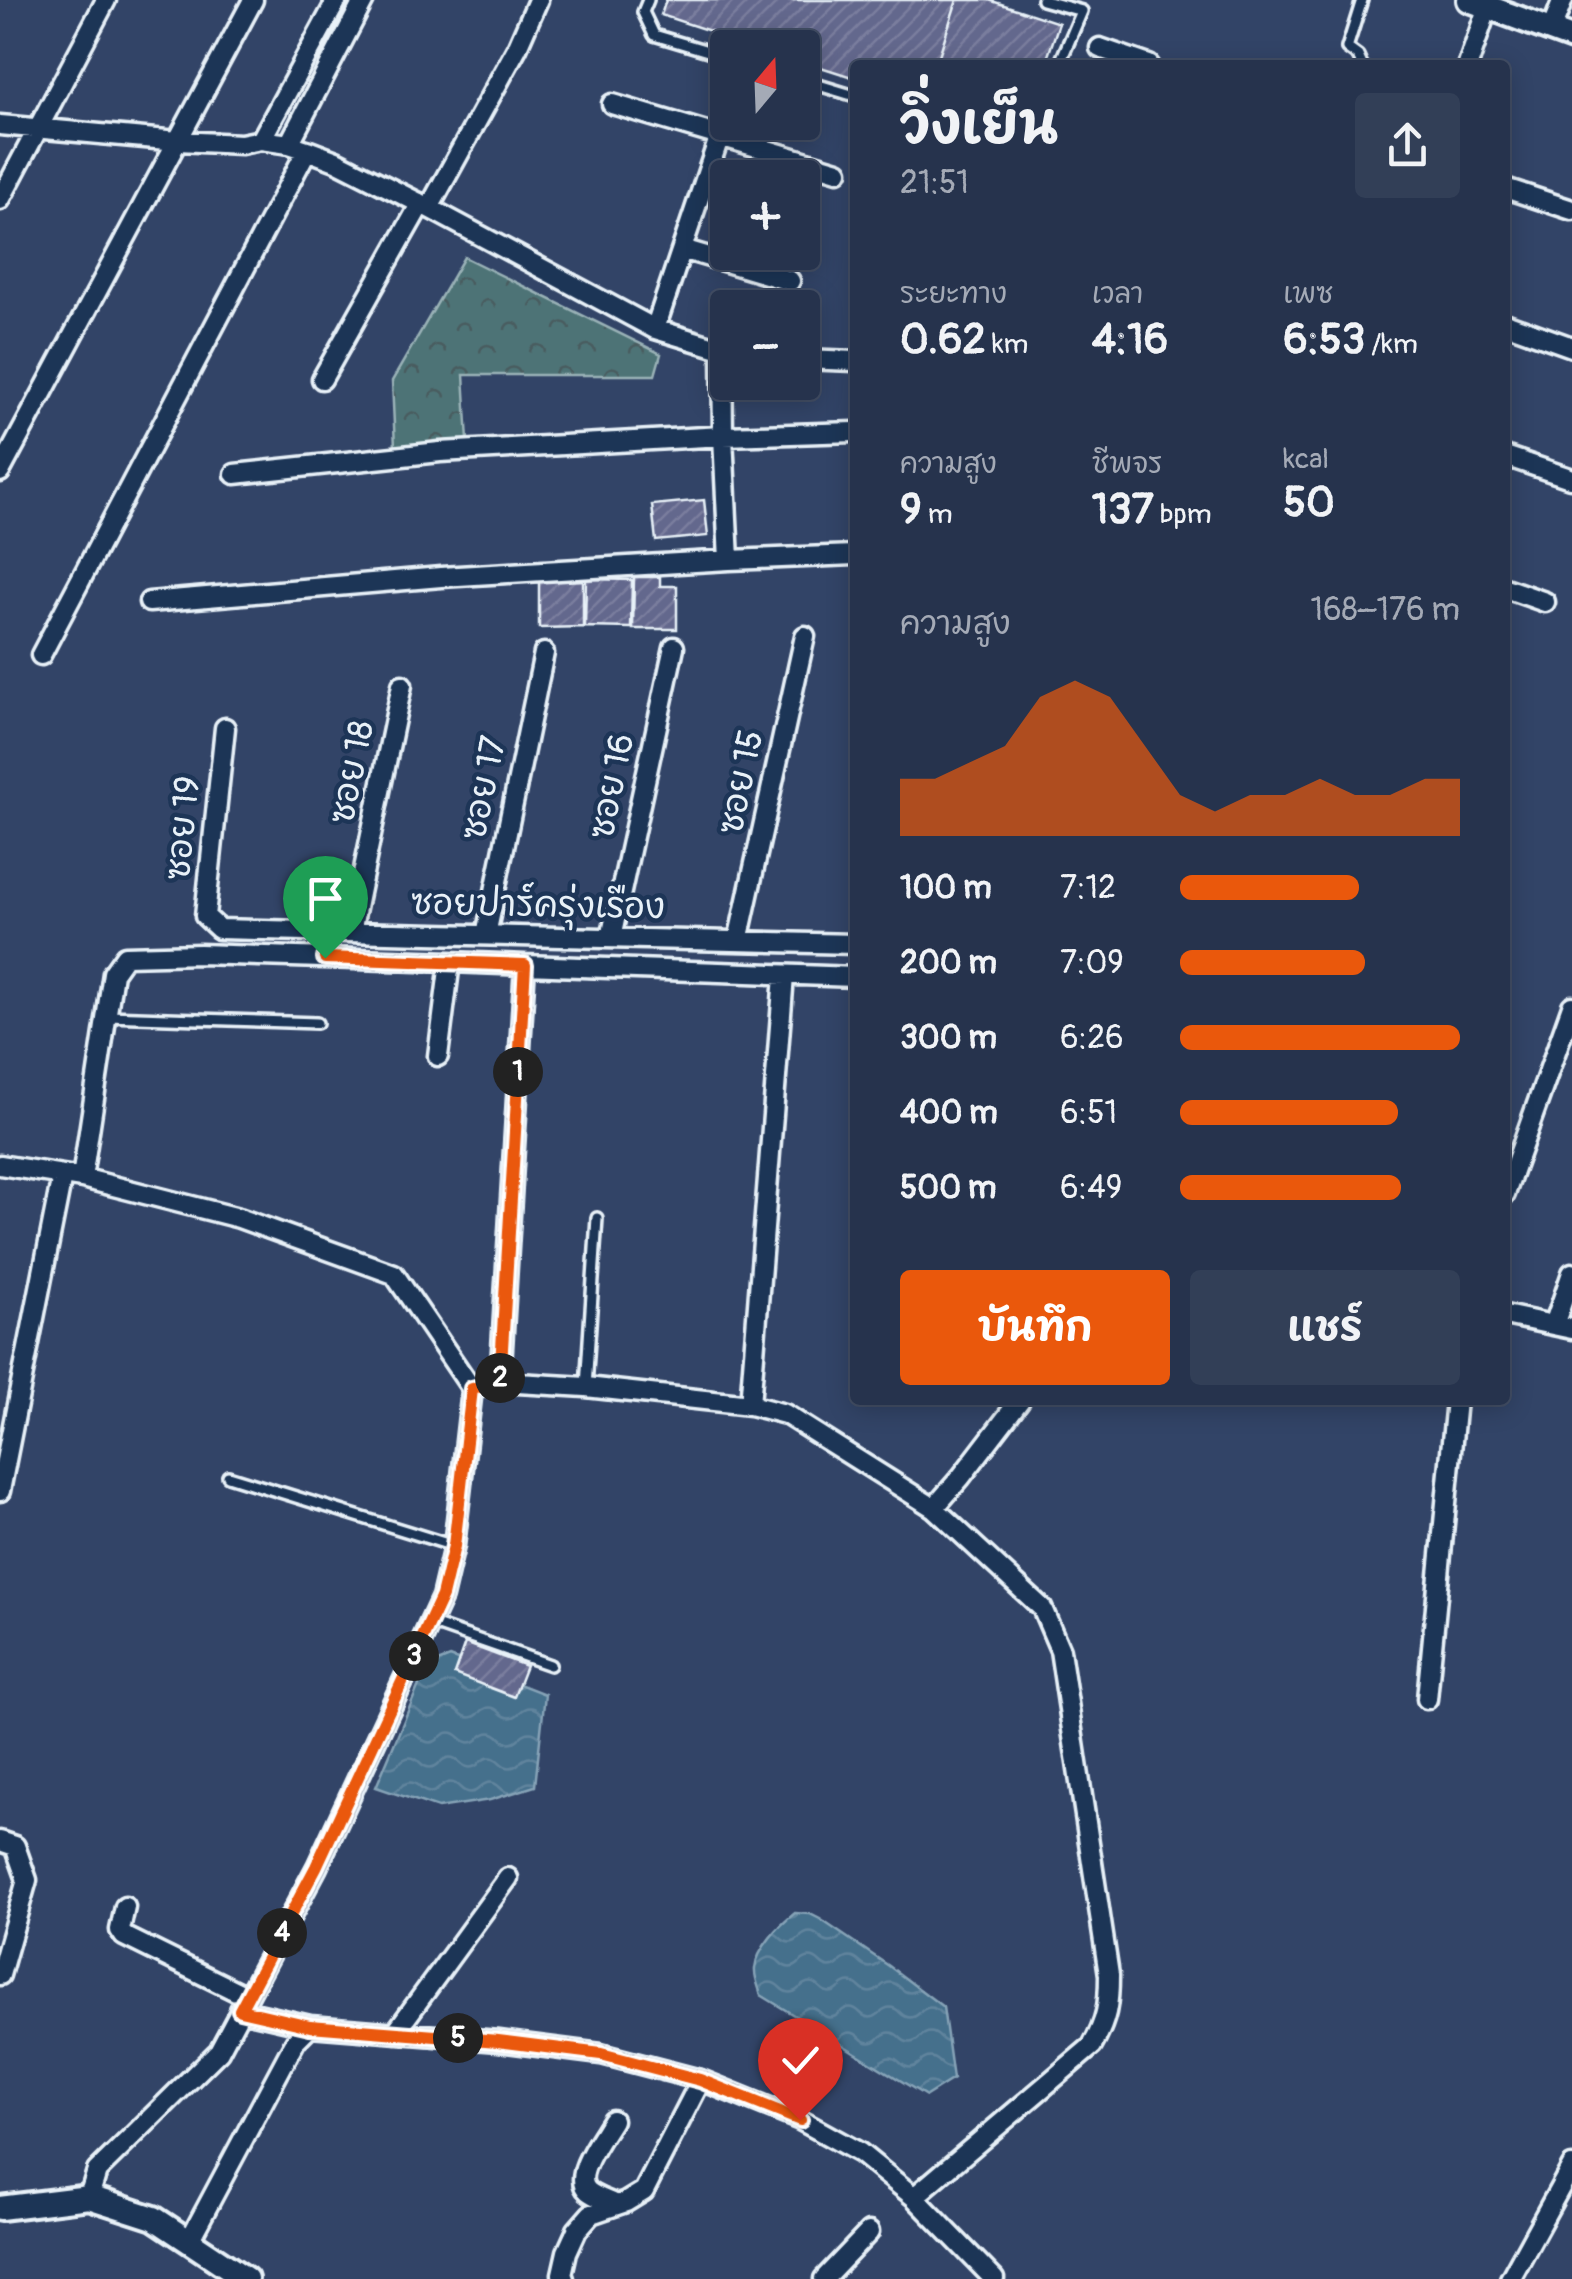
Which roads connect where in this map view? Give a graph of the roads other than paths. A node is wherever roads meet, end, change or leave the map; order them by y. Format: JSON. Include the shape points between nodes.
{"nodes":[{"id":1,"x":106,"y":0,"type":"edge"},
{"id":2,"x":253,"y":0,"type":"edge"},
{"id":3,"x":337,"y":0,"type":"edge"},
{"id":4,"x":364,"y":0,"type":"edge"},
{"id":5,"x":538,"y":0,"type":"edge"},
{"id":6,"x":648,"y":0,"type":"edge"},
{"id":7,"x":1042,"y":0,"type":"edge"},
{"id":8,"x":1362,"y":0,"type":"edge"},
{"id":9,"x":1563,"y":0,"type":"edge"},
{"id":10,"x":1479,"y":3,"type":"edge"},
{"id":11,"x":1561,"y":34,"type":"edge"},
{"id":12,"x":1100,"y":48,"type":"dead end"},
{"id":13,"x":710,"y":52,"type":"edge"},
{"id":14,"x":1061,"y":60,"type":"edge"},
{"id":15,"x":1135,"y":60,"type":"edge"},
{"id":16,"x":1360,"y":60,"type":"edge"},
{"id":17,"x":1469,"y":60,"type":"edge"},
{"id":18,"x":820,"y":85,"type":"edge"},
{"id":19,"x":850,"y":94,"type":"edge"},
{"id":20,"x":612,"y":104,"type":"dead end"},
{"id":21,"x":0,"y":126,"type":"edge"},
{"id":22,"x":36,"y":128,"type":"junction"},
{"id":23,"x":710,"y":131,"type":"edge"},
{"id":24,"x":260,"y":140,"type":"junction"},
{"id":25,"x":718,"y":140,"type":"edge"},
{"id":26,"x":739,"y":140,"type":"edge"},
{"id":27,"x":178,"y":141,"type":"junction"},
{"id":28,"x":298,"y":147,"type":"junction"},
{"id":29,"x":838,"y":171,"type":"dead end"},
{"id":30,"x":1510,"y":190,"type":"edge"},
{"id":31,"x":0,"y":200,"type":"edge"},
{"id":32,"x":425,"y":206,"type":"junction"},
{"id":33,"x":1572,"y":210,"type":"edge"},
{"id":34,"x":682,"y":249,"type":"junction"},
{"id":35,"x":790,"y":282,"type":"dead end"},
{"id":36,"x":1510,"y":326,"type":"edge"},
{"id":37,"x":655,"y":330,"type":"junction"},
{"id":38,"x":710,"y":346,"type":"edge"},
{"id":39,"x":1572,"y":347,"type":"edge"},
{"id":40,"x":820,"y":359,"type":"edge"},
{"id":41,"x":850,"y":360,"type":"edge"},
{"id":42,"x":322,"y":378,"type":"dead end"},
{"id":43,"x":723,"y":400,"type":"edge"},
{"id":44,"x":850,"y":432,"type":"edge"},
{"id":45,"x":722,"y":436,"type":"junction"},
{"id":46,"x":1510,"y":458,"type":"edge"},
{"id":47,"x":0,"y":472,"type":"edge"},
{"id":48,"x":235,"y":474,"type":"dead end"},
{"id":49,"x":1570,"y":478,"type":"edge"},
{"id":50,"x":850,"y":555,"type":"edge"},
{"id":51,"x":729,"y":560,"type":"junction"},
{"id":52,"x":1510,"y":590,"type":"edge"},
{"id":53,"x":149,"y":602,"type":"dead end"},
{"id":54,"x":1545,"y":602,"type":"dead end"},
{"id":55,"x":806,"y":636,"type":"dead end"},
{"id":56,"x":674,"y":647,"type":"dead end"},
{"id":57,"x":544,"y":653,"type":"dead end"},
{"id":58,"x":41,"y":655,"type":"dead end"},
{"id":59,"x":402,"y":685,"type":"dead end"},
{"id":60,"x":226,"y":728,"type":"dead end"},
{"id":61,"x":220,"y":929,"type":"joint"},
{"id":62,"x":351,"y":932,"type":"junction"},
{"id":63,"x":486,"y":935,"type":"junction"},
{"id":64,"x":611,"y":938,"type":"junction"},
{"id":65,"x":738,"y":942,"type":"junction"},
{"id":66,"x":850,"y":944,"type":"edge"},
{"id":67,"x":450,"y":962,"type":"junction"},
{"id":68,"x":525,"y":965,"type":"junction"},
{"id":69,"x":784,"y":976,"type":"junction"},
{"id":70,"x":850,"y":977,"type":"edge"},
{"id":71,"x":1572,"y":1006,"type":"edge"},
{"id":72,"x":106,"y":1016,"type":"junction"},
{"id":73,"x":318,"y":1023,"type":"dead end"},
{"id":74,"x":438,"y":1056,"type":"dead end"},
{"id":75,"x":0,"y":1165,"type":"edge"},
{"id":76,"x":62,"y":1176,"type":"junction"},
{"id":77,"x":82,"y":1178,"type":"junction"},
{"id":78,"x":1510,"y":1180,"type":"edge"},
{"id":79,"x":597,"y":1218,"type":"dead end"},
{"id":80,"x":1572,"y":1274,"type":"edge"},
{"id":81,"x":1510,"y":1315,"type":"edge"},
{"id":82,"x":1563,"y":1327,"type":"edge"},
{"id":83,"x":500,"y":1382,"type":"junction"},
{"id":84,"x":586,"y":1387,"type":"junction"},
{"id":85,"x":472,"y":1389,"type":"junction"},
{"id":86,"x":750,"y":1404,"type":"junction"},
{"id":87,"x":1016,"y":1405,"type":"edge"},
{"id":88,"x":1456,"y":1405,"type":"edge"},
{"id":89,"x":228,"y":1476,"type":"dead end"},
{"id":90,"x":0,"y":1492,"type":"edge"},
{"id":91,"x":934,"y":1508,"type":"junction"},
{"id":92,"x":454,"y":1546,"type":"junction"},
{"id":93,"x":430,"y":1623,"type":"junction"},
{"id":94,"x":550,"y":1665,"type":"dead end"},
{"id":95,"x":1427,"y":1698,"type":"dead end"},
{"id":96,"x":0,"y":1841,"type":"edge"},
{"id":97,"x":508,"y":1878,"type":"dead end"},
{"id":98,"x":125,"y":1907,"type":"dead end"},
{"id":99,"x":0,"y":1975,"type":"edge"},
{"id":100,"x":244,"y":2004,"type":"junction"},
{"id":101,"x":310,"y":2026,"type":"junction"},
{"id":102,"x":395,"y":2033,"type":"junction"},
{"id":103,"x":700,"y":2080,"type":"junction"},
{"id":104,"x":612,"y":2120,"type":"dead end"},
{"id":105,"x":1572,"y":2166,"type":"edge"},
{"id":106,"x":88,"y":2197,"type":"junction"},
{"id":107,"x":914,"y":2197,"type":"junction"},
{"id":108,"x":616,"y":2205,"type":"junction"},
{"id":109,"x":0,"y":2208,"type":"edge"},
{"id":110,"x":869,"y":2232,"type":"dead end"},
{"id":111,"x":189,"y":2241,"type":"junction"},
{"id":112,"x":246,"y":2279,"type":"edge"},
{"id":113,"x":564,"y":2279,"type":"edge"},
{"id":114,"x":824,"y":2279,"type":"edge"},
{"id":115,"x":994,"y":2279,"type":"edge"},
{"id":116,"x":1510,"y":2279,"type":"edge"}],
"edges":[{"from":1,"to":22,"type":"street"},
{"from":2,"to":27,"type":"street"},
{"from":3,"to":24,"type":"street"},
{"from":4,"to":28,"type":"street"},
{"from":5,"to":32,"type":"street"},
{"from":6,"to":13,"type":"lane","via":[[644,12],[654,35]]},
{"from":7,"to":14,"type":"lane","via":[[1082,12]]},
{"from":8,"to":16,"type":"lane","via":[[1347,48]]},
{"from":9,"to":11,"type":"street"},
{"from":10,"to":11,"type":"street"},
{"from":10,"to":17,"type":"street"},
{"from":12,"to":15,"type":"street"},
{"from":18,"to":19,"type":"lane"},
{"from":20,"to":23,"type":"street"},
{"from":21,"to":22,"type":"street"},
{"from":22,"to":27,"type":"street"},
{"from":22,"to":31,"type":"street"},
{"from":24,"to":27,"type":"street"},
{"from":24,"to":28,"type":"street"},
{"from":25,"to":34,"type":"street"},
{"from":26,"to":29,"type":"street"},
{"from":27,"to":47,"type":"street"},
{"from":28,"to":32,"type":"street"},
{"from":28,"to":58,"type":"street"},
{"from":30,"to":33,"type":"street"},
{"from":32,"to":37,"type":"street"},
{"from":32,"to":42,"type":"street"},
{"from":34,"to":35,"type":"street"},
{"from":34,"to":37,"type":"street"},
{"from":36,"to":39,"type":"street"},
{"from":37,"to":38,"type":"street"},
{"from":40,"to":41,"type":"street"},
{"from":43,"to":45,"type":"street"},
{"from":44,"to":45,"type":"street"},
{"from":45,"to":48,"type":"street","via":[[440,452]]},
{"from":45,"to":51,"type":"street"},
{"from":46,"to":49,"type":"street"},
{"from":50,"to":51,"type":"street"},
{"from":51,"to":53,"type":"street"},
{"from":52,"to":54,"type":"street"},
{"from":55,"to":65,"type":"street","name":"ซอย 15"},
{"from":56,"to":64,"type":"street","name":"ซอย 16"},
{"from":57,"to":63,"type":"street","name":"ซอย 17"},
{"from":59,"to":62,"type":"street","name":"ซอย 18"},
{"from":60,"to":61,"type":"street","name":"ซอย 19","via":[[206,916]]},
{"from":61,"to":62,"type":"street","name":"ซอยปาร์ครุ่งเรือง"},
{"from":62,"to":63,"type":"street","name":"ซอยปาร์ครุ่งเรือง"},
{"from":63,"to":64,"type":"street","name":"ซอยปาร์ครุ่งเรือง"},
{"from":64,"to":65,"type":"street","name":"ซอยปาร์ครุ่งเรือง"},
{"from":65,"to":66,"type":"street","name":"ซอยปาร์ครุ่งเรือง"},
{"from":67,"to":68,"type":"street"},
{"from":67,"to":72,"type":"street","via":[[125,956],[113,973]]},
{"from":67,"to":74,"type":"street"},
{"from":68,"to":69,"type":"street"},
{"from":68,"to":83,"type":"street"},
{"from":69,"to":70,"type":"street"},
{"from":69,"to":86,"type":"street"},
{"from":71,"to":78,"type":"street"},
{"from":72,"to":73,"type":"lane"},
{"from":72,"to":77,"type":"street"},
{"from":75,"to":76,"type":"street"},
{"from":76,"to":77,"type":"street"},
{"from":76,"to":90,"type":"street"},
{"from":77,"to":85,"type":"street","via":[[239,1218],[394,1274]]},
{"from":79,"to":84,"type":"lane"},
{"from":80,"to":82,"type":"street"},
{"from":81,"to":82,"type":"street"},
{"from":83,"to":84,"type":"street"},
{"from":83,"to":85,"type":"street"},
{"from":84,"to":86,"type":"street"},
{"from":85,"to":92,"type":"street"},
{"from":86,"to":91,"type":"street","via":[[785,1414]]},
{"from":87,"to":91,"type":"street"},
{"from":88,"to":95,"type":"street"},
{"from":89,"to":92,"type":"lane"},
{"from":91,"to":107,"type":"street","via":[[1042,1608],[1060,1650],[1109,1975],[1108,2009],[1092,2046]]},
{"from":92,"to":93,"type":"street"},
{"from":93,"to":94,"type":"lane"},
{"from":93,"to":100,"type":"street"},
{"from":96,"to":99,"type":"street","via":[[15,1846],[26,1880]]},
{"from":97,"to":102,"type":"street"},
{"from":98,"to":100,"type":"street","via":[[124,1936]]},
{"from":100,"to":101,"type":"street"},
{"from":100,"to":106,"type":"street","via":[[219,2052],[97,2171]]},
{"from":101,"to":102,"type":"street"},
{"from":101,"to":111,"type":"street","via":[[296,2040]]},
{"from":102,"to":103,"type":"street","via":[[601,2054]]},
{"from":103,"to":107,"type":"street","via":[[815,2128],[860,2153]]},
{"from":103,"to":108,"type":"street","via":[[644,2191]]},
{"from":104,"to":108,"type":"street","via":[[582,2181],[586,2190]]},
{"from":105,"to":116,"type":"street"},
{"from":106,"to":109,"type":"street"},
{"from":106,"to":111,"type":"street","via":[[154,2218]]},
{"from":107,"to":115,"type":"street"},
{"from":108,"to":113,"type":"street","via":[[591,2214],[577,2230]]},
{"from":110,"to":114,"type":"street"},
{"from":111,"to":112,"type":"street"}]}
